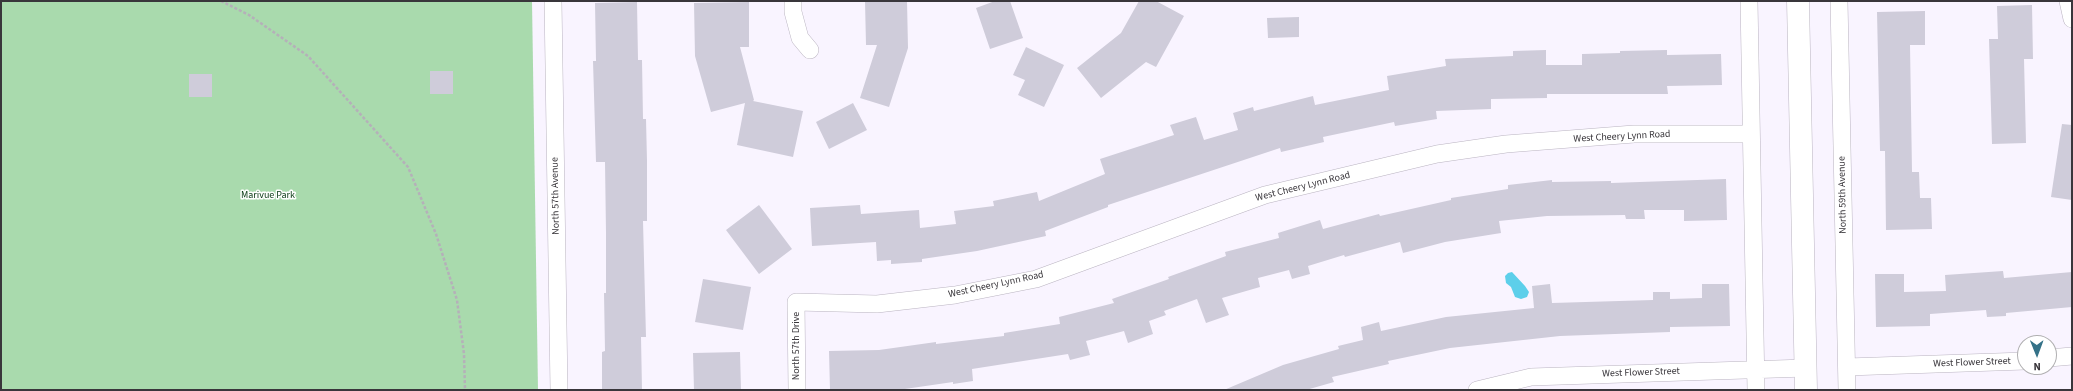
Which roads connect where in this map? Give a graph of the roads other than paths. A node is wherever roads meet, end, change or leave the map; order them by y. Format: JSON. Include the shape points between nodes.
{"nodes":[{"id":1,"x":553,"y":1,"type":"edge"},
{"id":2,"x":793,"y":1,"type":"edge"},
{"id":3,"x":1749,"y":1,"type":"edge"},
{"id":4,"x":1798,"y":1,"type":"edge"},
{"id":5,"x":1839,"y":1,"type":"edge"},
{"id":6,"x":2068,"y":1,"type":"edge"},
{"id":7,"x":2072,"y":19,"type":"edge"},
{"id":8,"x":810,"y":50,"type":"dead end"},
{"id":9,"x":1751,"y":134,"type":"junction"},
{"id":10,"x":796,"y":302,"type":"joint"},
{"id":11,"x":2072,"y":356,"type":"edge"},
{"id":12,"x":2057,"y":357,"type":"edge"},
{"id":13,"x":2017,"y":361,"type":"edge"},
{"id":14,"x":1806,"y":368,"type":"junction"},
{"id":15,"x":1847,"y":368,"type":"junction"},
{"id":16,"x":1756,"y":369,"type":"junction"},
{"id":17,"x":559,"y":390,"type":"edge"},
{"id":18,"x":797,"y":390,"type":"edge"},
{"id":19,"x":1477,"y":390,"type":"edge"},
{"id":20,"x":1756,"y":390,"type":"edge"},
{"id":21,"x":1806,"y":390,"type":"edge"},
{"id":22,"x":1847,"y":390,"type":"edge"}],
"edges":[{"from":1,"to":17,"type":"street","name":"North 57th Avenue"},
{"from":2,"to":8,"type":"street","via":[[793,12],[800,38]]},
{"from":3,"to":9,"type":"street"},
{"from":4,"to":14,"type":"main road"},
{"from":5,"to":15,"type":"street","name":"North 59th Avenue"},
{"from":6,"to":7,"type":"street"},
{"from":9,"to":10,"type":"street","name":"West Cheery Lynn Road","via":[[1634,134],[1506,144],[1437,154],[1265,194],[1036,279],[954,295],[877,304]]},
{"from":9,"to":16,"type":"street"},
{"from":10,"to":18,"type":"street","name":"North 57th Drive"},
{"from":11,"to":12,"type":"street"},
{"from":13,"to":15,"type":"street","name":"West Flower Street"},
{"from":14,"to":16,"type":"street","name":"West Flower Street"},
{"from":14,"to":21,"type":"main road"},
{"from":15,"to":22,"type":"street","name":"North 59th Avenue"},
{"from":16,"to":19,"type":"street","name":"West Flower Street","via":[[1531,378]]},
{"from":16,"to":20,"type":"street"}]}
